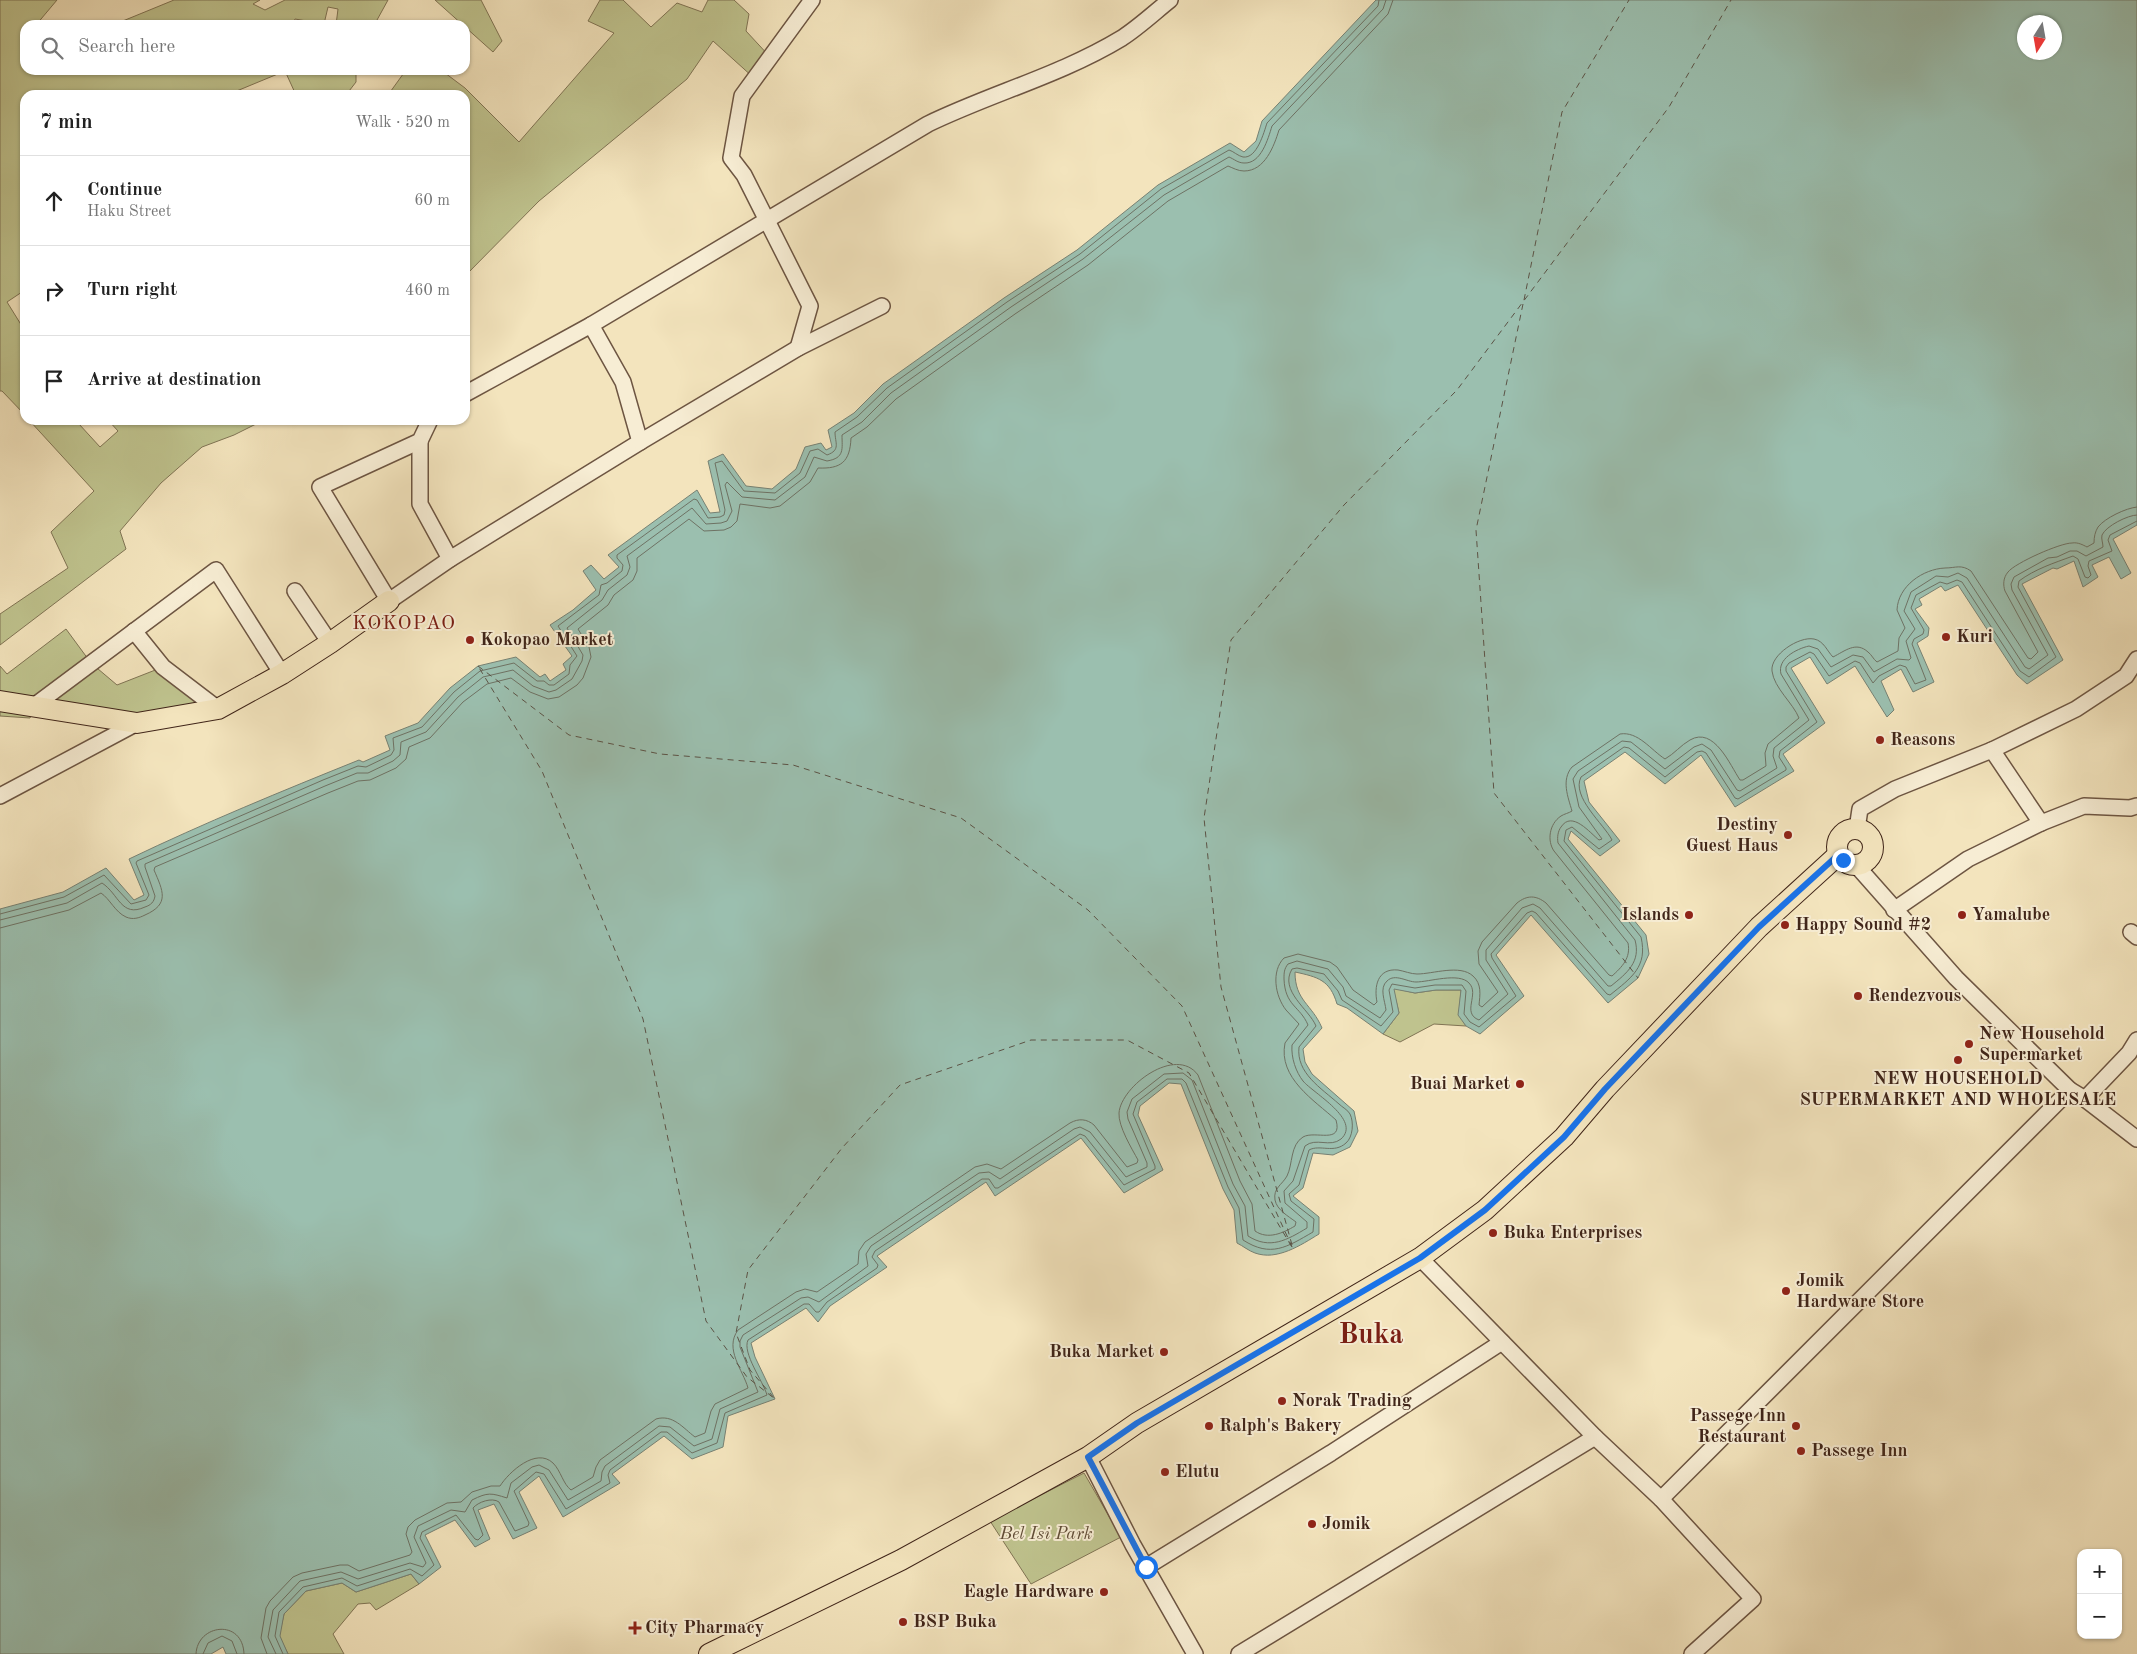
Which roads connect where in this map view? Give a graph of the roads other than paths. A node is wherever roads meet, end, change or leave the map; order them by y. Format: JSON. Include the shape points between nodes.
{"nodes":[{"id":1,"x":812,"y":0,"type":"edge"},
{"id":2,"x":1170,"y":0,"type":"edge"},
{"id":3,"x":767,"y":219,"type":"junction"},
{"id":4,"x":882,"y":306,"type":"dead end"},
{"id":5,"x":591,"y":326,"type":"junction"},
{"id":6,"x":798,"y":348,"type":"junction"},
{"id":7,"x":470,"y":391,"type":"edge"},
{"id":8,"x":428,"y":425,"type":"edge"},
{"id":9,"x":420,"y":441,"type":"junction"},
{"id":10,"x":640,"y":442,"type":"junction"},
{"id":11,"x":450,"y":559,"type":"junction"},
{"id":12,"x":295,"y":590,"type":"dead end"},
{"id":13,"x":389,"y":601,"type":"junction"},
{"id":14,"x":134,"y":631,"type":"junction"},
{"id":15,"x":330,"y":643,"type":"junction"},
{"id":16,"x":2137,"y":659,"type":"edge"},
{"id":17,"x":282,"y":674,"type":"junction"},
{"id":18,"x":0,"y":701,"type":"edge"},
{"id":19,"x":34,"y":706,"type":"junction"},
{"id":20,"x":218,"y":709,"type":"junction"},
{"id":21,"x":137,"y":723,"type":"junction"},
{"id":22,"x":1992,"y":750,"type":"junction"},
{"id":23,"x":0,"y":796,"type":"edge"},
{"id":24,"x":2137,"y":806,"type":"edge"},
{"id":25,"x":2040,"y":823,"type":"junction"},
{"id":26,"x":1857,"y":828,"type":"junction"},
{"id":27,"x":1838,"y":855,"type":"junction"},
{"id":28,"x":1856,"y":865,"type":"junction"},
{"id":29,"x":1894,"y":910,"type":"junction"},
{"id":30,"x":2137,"y":1040,"type":"edge"},
{"id":31,"x":2070,"y":1090,"type":"junction"},
{"id":32,"x":2085,"y":1099,"type":"junction"},
{"id":33,"x":2134,"y":1133,"type":"edge"},
{"id":34,"x":1420,"y":1258,"type":"junction"},
{"id":35,"x":1502,"y":1342,"type":"junction"},
{"id":36,"x":1595,"y":1437,"type":"junction"},
{"id":37,"x":1088,"y":1457,"type":"junction"},
{"id":38,"x":1661,"y":1499,"type":"junction"},
{"id":39,"x":1146,"y":1567,"type":"junction"},
{"id":40,"x":714,"y":1653,"type":"edge"},
{"id":41,"x":1195,"y":1654,"type":"edge"},
{"id":42,"x":1239,"y":1654,"type":"edge"},
{"id":43,"x":1692,"y":1654,"type":"edge"}],
"edges":[{"from":1,"to":3,"type":"street","via":[[742,96],[731,158],[744,175]]},
{"from":2,"to":3,"type":"street","via":[[1116,41],[1074,64],[928,124]]},
{"from":3,"to":5,"type":"street"},
{"from":3,"to":6,"type":"street","via":[[810,306]]},
{"from":4,"to":6,"type":"street"},
{"from":5,"to":7,"type":"street"},
{"from":5,"to":10,"type":"street","via":[[623,382]]},
{"from":6,"to":10,"type":"street"},
{"from":8,"to":9,"type":"street"},
{"from":9,"to":11,"type":"street","via":[[420,504]]},
{"from":9,"to":13,"type":"street","via":[[320,487]]},
{"from":10,"to":11,"type":"street"},
{"from":11,"to":13,"type":"street"},
{"from":12,"to":15,"type":"street"},
{"from":13,"to":15,"type":"main road"},
{"from":14,"to":17,"type":"street","via":[[216,570]]},
{"from":14,"to":19,"type":"street"},
{"from":14,"to":20,"type":"street","via":[[163,666]]},
{"from":15,"to":17,"type":"main road"},
{"from":16,"to":22,"type":"street","via":[[2126,676],[2076,709]]},
{"from":17,"to":20,"type":"main road"},
{"from":18,"to":19,"type":"main road"},
{"from":19,"to":21,"type":"main road"},
{"from":20,"to":21,"type":"main road"},
{"from":21,"to":23,"type":"street"},
{"from":22,"to":25,"type":"street"},
{"from":22,"to":26,"type":"street","via":[[1895,789],[1860,809]]},
{"from":24,"to":25,"type":"street","via":[[2084,806]]},
{"from":25,"to":29,"type":"street","via":[[1968,859]]},
{"from":26,"to":27,"type":"main road","via":[[1842,834],[1837,842]]},
{"from":26,"to":28,"type":"main road","via":[[1864,831],[1873,843],[1873,851],[1863,863]]},
{"from":27,"to":28,"type":"main road","via":[[1849,864]]},
{"from":27,"to":34,"type":"main road","via":[[1759,927],[1605,1089],[1564,1137],[1485,1210]]},
{"from":28,"to":29,"type":"street"},
{"from":29,"to":31,"type":"street","via":[[1956,978]]},
{"from":30,"to":32,"type":"street"},
{"from":31,"to":32,"type":"street"},
{"from":31,"to":38,"type":"street"},
{"from":32,"to":33,"type":"street"},
{"from":34,"to":35,"type":"street"},
{"from":34,"to":37,"type":"main road","via":[[1137,1423]]},
{"from":35,"to":36,"type":"street"},
{"from":35,"to":39,"type":"street"},
{"from":36,"to":38,"type":"street"},
{"from":36,"to":42,"type":"street"},
{"from":37,"to":39,"type":"street"},
{"from":37,"to":40,"type":"main road","via":[[900,1560]]},
{"from":38,"to":43,"type":"street","via":[[1753,1599]]},
{"from":39,"to":41,"type":"street"}]}
